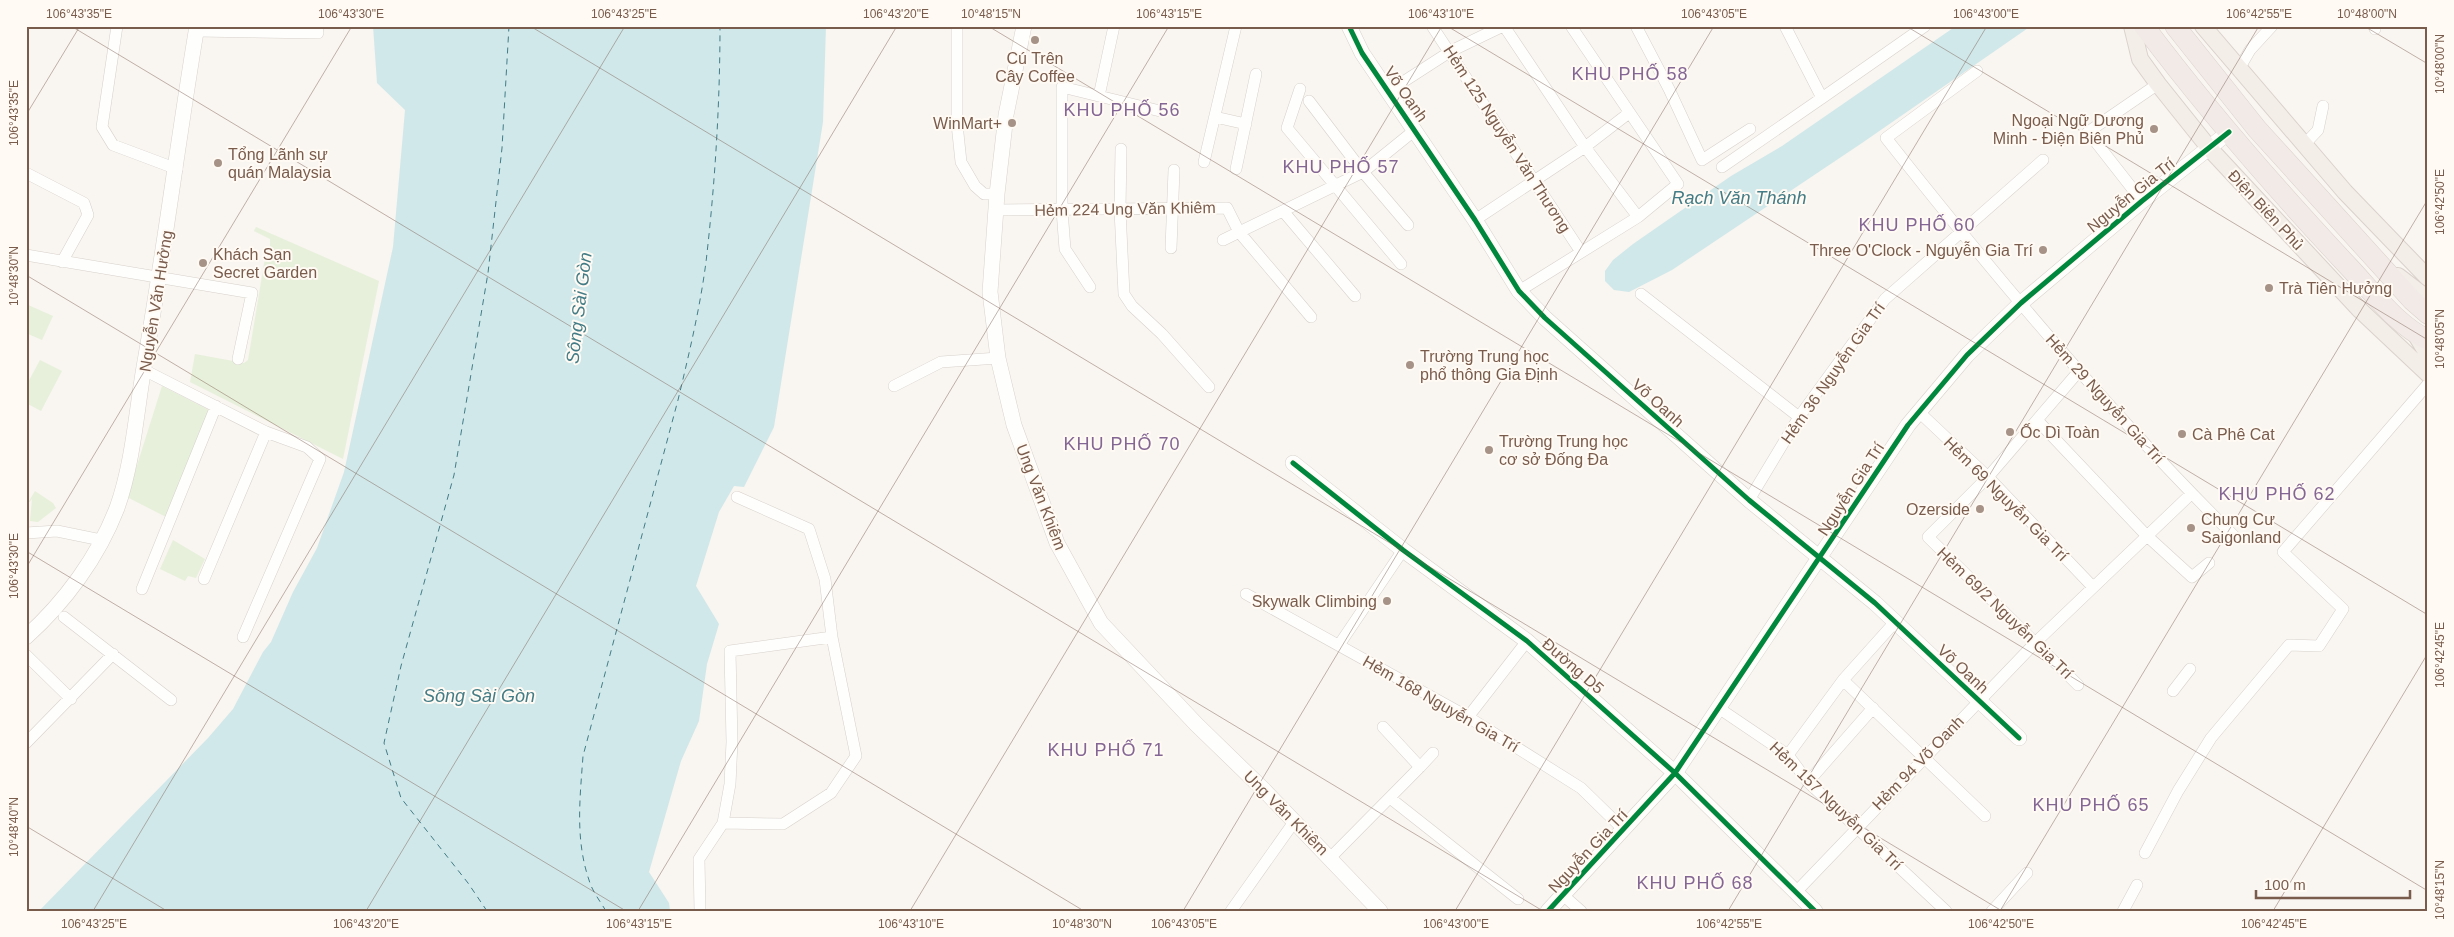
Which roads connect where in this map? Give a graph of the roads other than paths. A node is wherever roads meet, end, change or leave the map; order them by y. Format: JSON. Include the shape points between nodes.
{"nodes":[{"id":1,"x":117,"y":26,"type":"edge"},
{"id":2,"x":958,"y":26,"type":"edge"},
{"id":3,"x":1024,"y":26,"type":"edge"},
{"id":4,"x":1114,"y":26,"type":"edge"},
{"id":5,"x":1236,"y":26,"type":"edge"},
{"id":6,"x":1349,"y":26,"type":"edge"},
{"id":7,"x":1432,"y":26,"type":"edge"},
{"id":8,"x":1503,"y":26,"type":"edge"},
{"id":9,"x":1571,"y":26,"type":"edge"},
{"id":10,"x":1636,"y":26,"type":"edge"},
{"id":11,"x":1785,"y":26,"type":"edge"},
{"id":12,"x":1925,"y":26,"type":"edge"},
{"id":13,"x":2132,"y":26,"type":"edge"},
{"id":14,"x":2144,"y":26,"type":"edge"},
{"id":15,"x":2175,"y":26,"type":"edge"},
{"id":16,"x":2203,"y":26,"type":"edge"},
{"id":17,"x":2272,"y":26,"type":"edge"},
{"id":18,"x":197,"y":28,"type":"edge"},
{"id":19,"x":317,"y":30,"type":"edge"},
{"id":20,"x":1451,"y":51,"type":"junction"},
{"id":21,"x":2240,"y":69,"type":"junction"},
{"id":22,"x":1976,"y":71,"type":"dead end"},
{"id":23,"x":1256,"y":74,"type":"dead end"},
{"id":24,"x":2158,"y":84,"type":"junction"},
{"id":25,"x":1300,"y":88,"type":"dead end"},
{"id":26,"x":1389,"y":91,"type":"junction"},
{"id":27,"x":1099,"y":96,"type":"junction"},
{"id":28,"x":1822,"y":98,"type":"junction"},
{"id":29,"x":1309,"y":100,"type":"dead end"},
{"id":30,"x":2323,"y":106,"type":"dead end"},
{"id":31,"x":1160,"y":111,"type":"dead end"},
{"id":32,"x":1629,"y":113,"type":"junction"},
{"id":33,"x":1215,"y":117,"type":"junction"},
{"id":34,"x":1246,"y":124,"type":"junction"},
{"id":35,"x":1750,"y":129,"type":"dead end"},
{"id":36,"x":1415,"y":130,"type":"junction"},
{"id":37,"x":2229,"y":132,"type":"junction"},
{"id":38,"x":2303,"y":146,"type":"junction"},
{"id":39,"x":1585,"y":147,"type":"junction"},
{"id":40,"x":2210,"y":148,"type":"junction"},
{"id":41,"x":1121,"y":149,"type":"dead end"},
{"id":42,"x":2043,"y":160,"type":"dead end"},
{"id":43,"x":1204,"y":162,"type":"dead end"},
{"id":44,"x":1722,"y":167,"type":"dead end"},
{"id":45,"x":177,"y":169,"type":"junction"},
{"id":46,"x":1236,"y":169,"type":"dead end"},
{"id":47,"x":1174,"y":170,"type":"dead end"},
{"id":48,"x":1363,"y":172,"type":"junction"},
{"id":49,"x":26,"y":173,"type":"edge"},
{"id":50,"x":1534,"y":180,"type":"junction"},
{"id":51,"x":1334,"y":186,"type":"junction"},
{"id":52,"x":996,"y":194,"type":"junction"},
{"id":53,"x":2142,"y":201,"type":"junction"},
{"id":54,"x":1173,"y":209,"type":"junction"},
{"id":55,"x":996,"y":210,"type":"junction"},
{"id":56,"x":1062,"y":210,"type":"junction"},
{"id":57,"x":1120,"y":210,"type":"junction"},
{"id":58,"x":1283,"y":211,"type":"junction"},
{"id":59,"x":1638,"y":217,"type":"junction"},
{"id":60,"x":1475,"y":220,"type":"junction"},
{"id":61,"x":1408,"y":225,"type":"dead end"},
{"id":62,"x":1238,"y":232,"type":"junction"},
{"id":63,"x":1961,"y":234,"type":"junction"},
{"id":64,"x":1223,"y":240,"type":"dead end"},
{"id":65,"x":1170,"y":248,"type":"dead end"},
{"id":66,"x":1581,"y":252,"type":"junction"},
{"id":67,"x":26,"y":255,"type":"edge"},
{"id":68,"x":62,"y":262,"type":"junction"},
{"id":69,"x":1401,"y":264,"type":"dead end"},
{"id":70,"x":2384,"y":268,"type":"junction"},
{"id":71,"x":2428,"y":278,"type":"edge"},
{"id":72,"x":160,"y":279,"type":"junction"},
{"id":73,"x":1090,"y":287,"type":"dead end"},
{"id":74,"x":1519,"y":290,"type":"junction"},
{"id":75,"x":1641,"y":294,"type":"dead end"},
{"id":76,"x":1355,"y":296,"type":"dead end"},
{"id":77,"x":2428,"y":299,"type":"edge"},
{"id":78,"x":2020,"y":303,"type":"junction"},
{"id":79,"x":2428,"y":314,"type":"edge"},
{"id":80,"x":1311,"y":317,"type":"dead end"},
{"id":81,"x":2422,"y":338,"type":"edge"},
{"id":82,"x":2428,"y":355,"type":"edge"},
{"id":83,"x":998,"y":358,"type":"junction"},
{"id":84,"x":238,"y":359,"type":"dead end"},
{"id":85,"x":144,"y":370,"type":"junction"},
{"id":86,"x":2079,"y":372,"type":"junction"},
{"id":87,"x":2428,"y":374,"type":"edge"},
{"id":88,"x":2428,"y":384,"type":"edge"},
{"id":89,"x":894,"y":386,"type":"dead end"},
{"id":90,"x":1209,"y":387,"type":"dead end"},
{"id":91,"x":216,"y":406,"type":"junction"},
{"id":92,"x":1919,"y":412,"type":"junction"},
{"id":93,"x":1799,"y":417,"type":"junction"},
{"id":94,"x":2037,"y":420,"type":"junction"},
{"id":95,"x":266,"y":432,"type":"junction"},
{"id":96,"x":1293,"y":463,"type":"dead end"},
{"id":97,"x":1988,"y":477,"type":"junction"},
{"id":98,"x":2191,"y":494,"type":"junction"},
{"id":99,"x":737,"y":498,"type":"dead end"},
{"id":100,"x":1749,"y":500,"type":"junction"},
{"id":101,"x":26,"y":533,"type":"edge"},
{"id":102,"x":2146,"y":535,"type":"junction"},
{"id":103,"x":2234,"y":536,"type":"dead end"},
{"id":104,"x":101,"y":540,"type":"junction"},
{"id":105,"x":1403,"y":550,"type":"junction"},
{"id":106,"x":1821,"y":558,"type":"junction"},
{"id":107,"x":2209,"y":564,"type":"dead end"},
{"id":108,"x":204,"y":579,"type":"dead end"},
{"id":109,"x":2092,"y":586,"type":"junction"},
{"id":110,"x":142,"y":589,"type":"dead end"},
{"id":111,"x":1246,"y":594,"type":"dead end"},
{"id":112,"x":58,"y":616,"type":"junction"},
{"id":113,"x":1895,"y":622,"type":"junction"},
{"id":114,"x":26,"y":637,"type":"edge"},
{"id":115,"x":243,"y":637,"type":"dead end"},
{"id":116,"x":832,"y":637,"type":"junction"},
{"id":117,"x":1527,"y":642,"type":"junction"},
{"id":118,"x":2036,"y":642,"type":"junction"},
{"id":119,"x":1339,"y":645,"type":"junction"},
{"id":120,"x":113,"y":654,"type":"junction"},
{"id":121,"x":26,"y":655,"type":"edge"},
{"id":122,"x":2190,"y":669,"type":"dead end"},
{"id":123,"x":1843,"y":680,"type":"junction"},
{"id":124,"x":2078,"y":685,"type":"dead end"},
{"id":125,"x":2173,"y":691,"type":"dead end"},
{"id":126,"x":71,"y":699,"type":"junction"},
{"id":127,"x":171,"y":700,"type":"dead end"},
{"id":128,"x":1978,"y":701,"type":"junction"},
{"id":129,"x":1720,"y":708,"type":"junction"},
{"id":130,"x":1873,"y":708,"type":"junction"},
{"id":131,"x":1468,"y":717,"type":"junction"},
{"id":132,"x":1384,"y":727,"type":"dead end"},
{"id":133,"x":2020,"y":738,"type":"dead end"},
{"id":134,"x":26,"y":743,"type":"edge"},
{"id":135,"x":1433,"y":753,"type":"dead end"},
{"id":136,"x":1788,"y":755,"type":"junction"},
{"id":137,"x":1924,"y":757,"type":"junction"},
{"id":138,"x":1420,"y":767,"type":"junction"},
{"id":139,"x":1675,"y":773,"type":"junction"},
{"id":140,"x":1808,"y":782,"type":"junction"},
{"id":141,"x":1390,"y":798,"type":"junction"},
{"id":142,"x":1985,"y":816,"type":"dead end"},
{"id":143,"x":1294,"y":822,"type":"junction"},
{"id":144,"x":723,"y":823,"type":"junction"},
{"id":145,"x":1855,"y":828,"type":"junction"},
{"id":146,"x":1624,"y":830,"type":"junction"},
{"id":147,"x":2145,"y":852,"type":"dead end"},
{"id":148,"x":1330,"y":858,"type":"junction"},
{"id":149,"x":2027,"y":873,"type":"dead end"},
{"id":150,"x":2137,"y":885,"type":"dead end"},
{"id":151,"x":1796,"y":892,"type":"junction"},
{"id":152,"x":1564,"y":896,"type":"junction"},
{"id":153,"x":1518,"y":899,"type":"dead end"},
{"id":154,"x":700,"y":911,"type":"edge"},
{"id":155,"x":1231,"y":911,"type":"edge"},
{"id":156,"x":1380,"y":911,"type":"edge"},
{"id":157,"x":1548,"y":911,"type":"edge"},
{"id":158,"x":1581,"y":911,"type":"edge"},
{"id":159,"x":1815,"y":911,"type":"edge"},
{"id":160,"x":1946,"y":911,"type":"edge"},
{"id":161,"x":1992,"y":911,"type":"edge"},
{"id":162,"x":2124,"y":911,"type":"edge"}],
"edges":[{"from":1,"to":45,"type":"street","via":[[102,127],[113,145]]},
{"from":2,"to":52,"type":"street","via":[[957,124],[961,162],[975,186],[984,194]]},
{"from":3,"to":52,"type":"street","name":"Ung Văn Khiêm","via":[[1006,115]]},
{"from":4,"to":27,"type":"street"},
{"from":5,"to":33,"type":"street"},
{"from":6,"to":26,"type":"street","name":"Võ Oanh","via":[[1362,53]]},
{"from":7,"to":20,"type":"street","name":"Hẻm 125 Nguyễn Văn Thương"},
{"from":8,"to":20,"type":"street"},
{"from":8,"to":39,"type":"street"},
{"from":9,"to":32,"type":"street"},
{"from":10,"to":35,"type":"street","via":[[1702,160]]},
{"from":11,"to":28,"type":"street"},
{"from":12,"to":28,"type":"street"},
{"from":13,"to":24,"type":"main road","name":"Điện Biên Phủ","via":[[2140,59]]},
{"from":14,"to":37,"type":"highway","name":"Điện Biên Phủ"},
{"from":15,"to":70,"type":"highway","via":[[2257,129]]},
{"from":16,"to":21,"type":"main road"},
{"from":17,"to":21,"type":"street","via":[[2250,50]]},
{"from":18,"to":19,"type":"street"},
{"from":18,"to":45,"type":"street","name":"Nguyễn Văn Hưởng"},
{"from":20,"to":26,"type":"street"},
{"from":20,"to":50,"type":"street","name":"Hẻm 125 Nguyễn Văn Thương"},
{"from":21,"to":38,"type":"main road"},
{"from":22,"to":63,"type":"street","name":"Hẻm 29 Nguyễn Gia Trí","via":[[1886,138]]},
{"from":23,"to":34,"type":"street"},
{"from":24,"to":40,"type":"main road","name":"Điện Biên Phủ"},
{"from":24,"to":53,"type":"street","via":[[2088,132]]},
{"from":25,"to":51,"type":"street","via":[[1288,128]]},
{"from":26,"to":36,"type":"street","name":"Võ Oanh"},
{"from":27,"to":31,"type":"street"},
{"from":27,"to":56,"type":"street","via":[[1062,87]]},
{"from":28,"to":44,"type":"street"},
{"from":29,"to":48,"type":"street"},
{"from":30,"to":38,"type":"street","via":[[2318,130]]},
{"from":32,"to":39,"type":"street"},
{"from":32,"to":59,"type":"street","via":[[1678,184]]},
{"from":33,"to":34,"type":"street"},
{"from":33,"to":43,"type":"street"},
{"from":34,"to":46,"type":"street"},
{"from":36,"to":48,"type":"street"},
{"from":36,"to":60,"type":"street","name":"Võ Oanh"},
{"from":37,"to":40,"type":"street","name":"Nguyễn Gia Trí"},
{"from":37,"to":81,"type":"highway","name":"Điện Biên Phủ","via":[[2314,229],[2390,310]]},
{"from":38,"to":71,"type":"main road"},
{"from":39,"to":50,"type":"street"},
{"from":39,"to":59,"type":"street"},
{"from":40,"to":53,"type":"street","name":"Nguyễn Gia Trí"},
{"from":40,"to":87,"type":"main road","name":"Điện Biên Phủ","via":[[2360,310]]},
{"from":41,"to":57,"type":"street"},
{"from":42,"to":63,"type":"street","name":"Hẻm 36 Nguyễn Gia Trí"},
{"from":45,"to":72,"type":"street","name":"Nguyễn Văn Hưởng"},
{"from":47,"to":54,"type":"street"},
{"from":48,"to":51,"type":"street"},
{"from":48,"to":61,"type":"street"},
{"from":49,"to":68,"type":"street","via":[[84,203],[88,215]]},
{"from":50,"to":60,"type":"street"},
{"from":50,"to":66,"type":"street","name":"Hẻm 125 Nguyễn Văn Thương"},
{"from":51,"to":58,"type":"street"},
{"from":51,"to":69,"type":"street"},
{"from":52,"to":55,"type":"street","name":"Ung Văn Khiêm"},
{"from":53,"to":78,"type":"street","name":"Nguyễn Gia Trí"},
{"from":54,"to":57,"type":"street","name":"Hẻm 224 Ung Văn Khiêm"},
{"from":54,"to":62,"type":"street","name":"Hẻm 224 Ung Văn Khiêm","via":[[1227,208]]},
{"from":54,"to":65,"type":"street"},
{"from":55,"to":56,"type":"street","name":"Hẻm 224 Ung Văn Khiêm"},
{"from":55,"to":83,"type":"street","name":"Ung Văn Khiêm","via":[[990,292]]},
{"from":56,"to":57,"type":"street","name":"Hẻm 224 Ung Văn Khiêm"},
{"from":56,"to":73,"type":"street","via":[[1065,249]]},
{"from":57,"to":90,"type":"street","via":[[1122,289],[1132,306]]},
{"from":58,"to":62,"type":"street"},
{"from":58,"to":76,"type":"street"},
{"from":59,"to":66,"type":"street"},
{"from":60,"to":74,"type":"street","name":"Võ Oanh"},
{"from":62,"to":64,"type":"street"},
{"from":62,"to":80,"type":"street"},
{"from":63,"to":78,"type":"street","name":"Hẻm 29 Nguyễn Gia Trí"},
{"from":63,"to":93,"type":"street","name":"Hẻm 36 Nguyễn Gia Trí","via":[[1885,299]]},
{"from":66,"to":74,"type":"street"},
{"from":67,"to":68,"type":"street"},
{"from":68,"to":72,"type":"street"},
{"from":70,"to":77,"type":"main road"},
{"from":70,"to":79,"type":"highway"},
{"from":72,"to":84,"type":"street","via":[[252,293]]},
{"from":72,"to":85,"type":"street","name":"Nguyễn Văn Hưởng"},
{"from":74,"to":100,"type":"street","name":"Võ Oanh","via":[[1551,324]]},
{"from":75,"to":93,"type":"street"},
{"from":78,"to":86,"type":"street","name":"Hẻm 29 Nguyễn Gia Trí"},
{"from":78,"to":92,"type":"street","name":"Nguyễn Gia Trí","via":[[1967,355]]},
{"from":81,"to":82,"type":"main road","name":"Điện Biên Phủ"},
{"from":83,"to":89,"type":"street","via":[[941,362]]},
{"from":83,"to":143,"type":"street","name":"Ung Văn Khiêm","via":[[1014,425],[1056,543],[1101,622]]},
{"from":85,"to":91,"type":"street"},
{"from":85,"to":104,"type":"street","name":"Nguyễn Văn Hưởng","via":[[128,468],[117,508]]},
{"from":86,"to":94,"type":"street"},
{"from":86,"to":98,"type":"street","name":"Hẻm 29 Nguyễn Gia Trí"},
{"from":88,"to":147,"type":"street","via":[[2283,552],[2343,609],[2319,646],[2289,644],[2240,702],[2211,738]]},
{"from":91,"to":95,"type":"street"},
{"from":91,"to":110,"type":"street"},
{"from":92,"to":97,"type":"street","name":"Hẻm 69 Nguyễn Gia Trí"},
{"from":92,"to":106,"type":"street","name":"Nguyễn Gia Trí"},
{"from":93,"to":100,"type":"street","name":"Hẻm 36 Nguyễn Gia Trí"},
{"from":94,"to":97,"type":"street"},
{"from":94,"to":102,"type":"street"},
{"from":95,"to":108,"type":"street"},
{"from":95,"to":115,"type":"street","via":[[307,447],[320,458]]},
{"from":96,"to":105,"type":"street","name":"Đường D5"},
{"from":97,"to":109,"type":"street","name":"Hẻm 69 Nguyễn Gia Trí"},
{"from":97,"to":118,"type":"street","name":"Hẻm 69/2 Nguyễn Gia Trí","via":[[1928,537]]},
{"from":98,"to":102,"type":"street","name":"Hẻm 94 Võ Oanh"},
{"from":98,"to":103,"type":"street","name":"Hẻm 29 Nguyễn Gia Trí"},
{"from":99,"to":116,"type":"street","via":[[809,529],[826,579]]},
{"from":100,"to":106,"type":"street","name":"Võ Oanh"},
{"from":101,"to":104,"type":"street","via":[[57,531]]},
{"from":102,"to":107,"type":"street","via":[[2192,577]]},
{"from":102,"to":109,"type":"street","name":"Hẻm 94 Võ Oanh"},
{"from":104,"to":112,"type":"street","name":"Nguyễn Văn Hưởng"},
{"from":105,"to":117,"type":"street","name":"Đường D5"},
{"from":105,"to":119,"type":"street"},
{"from":106,"to":113,"type":"street","name":"Võ Oanh"},
{"from":106,"to":129,"type":"street","name":"Nguyễn Gia Trí"},
{"from":109,"to":118,"type":"street","name":"Hẻm 94 Võ Oanh"},
{"from":111,"to":119,"type":"street","name":"Hẻm 168 Nguyễn Gia Trí"},
{"from":112,"to":114,"type":"street"},
{"from":112,"to":120,"type":"street"},
{"from":113,"to":123,"type":"street"},
{"from":113,"to":128,"type":"street","name":"Võ Oanh"},
{"from":116,"to":144,"type":"street","via":[[730,651],[732,742],[730,784]]},
{"from":116,"to":144,"type":"street","via":[[856,756],[831,793],[783,824]]},
{"from":117,"to":131,"type":"street"},
{"from":117,"to":139,"type":"street","name":"Đường D5"},
{"from":118,"to":124,"type":"street","name":"Hẻm 69/2 Nguyễn Gia Trí"},
{"from":118,"to":128,"type":"street","name":"Hẻm 94 Võ Oanh"},
{"from":119,"to":131,"type":"street","name":"Hẻm 168 Nguyễn Gia Trí"},
{"from":120,"to":126,"type":"street"},
{"from":120,"to":127,"type":"street"},
{"from":121,"to":126,"type":"street"},
{"from":122,"to":125,"type":"street"},
{"from":123,"to":130,"type":"street"},
{"from":123,"to":136,"type":"street"},
{"from":126,"to":134,"type":"street"},
{"from":128,"to":133,"type":"street","name":"Võ Oanh"},
{"from":128,"to":137,"type":"street","name":"Hẻm 94 Võ Oanh"},
{"from":129,"to":136,"type":"street","name":"Hẻm 157 Nguyễn Gia Trí"},
{"from":129,"to":139,"type":"street","name":"Nguyễn Gia Trí"},
{"from":130,"to":137,"type":"street"},
{"from":130,"to":140,"type":"street"},
{"from":131,"to":146,"type":"street","name":"Hẻm 168 Nguyễn Gia Trí","via":[[1582,788]]},
{"from":132,"to":138,"type":"street"},
{"from":135,"to":138,"type":"street"},
{"from":136,"to":140,"type":"street","name":"Hẻm 157 Nguyễn Gia Trí"},
{"from":137,"to":142,"type":"street"},
{"from":137,"to":145,"type":"street","name":"Hẻm 94 Võ Oanh"},
{"from":138,"to":141,"type":"street"},
{"from":139,"to":146,"type":"street","name":"Nguyễn Gia Trí"},
{"from":139,"to":151,"type":"street","name":"Đường D5"},
{"from":140,"to":145,"type":"street","name":"Hẻm 157 Nguyễn Gia Trí"},
{"from":141,"to":148,"type":"street"},
{"from":141,"to":153,"type":"street"},
{"from":143,"to":148,"type":"street","name":"Ung Văn Khiêm"},
{"from":143,"to":155,"type":"street"},
{"from":144,"to":154,"type":"street","via":[[699,859]]},
{"from":145,"to":151,"type":"street","name":"Hẻm 94 Võ Oanh"},
{"from":145,"to":160,"type":"street","name":"Hẻm 157 Nguyễn Gia Trí"},
{"from":146,"to":152,"type":"street","name":"Nguyễn Gia Trí"},
{"from":148,"to":156,"type":"street","name":"Ung Văn Khiêm"},
{"from":149,"to":161,"type":"street"},
{"from":150,"to":162,"type":"street"},
{"from":151,"to":159,"type":"street","name":"Đường D5"},
{"from":152,"to":157,"type":"street","name":"Nguyễn Gia Trí"},
{"from":152,"to":158,"type":"street"}]}
